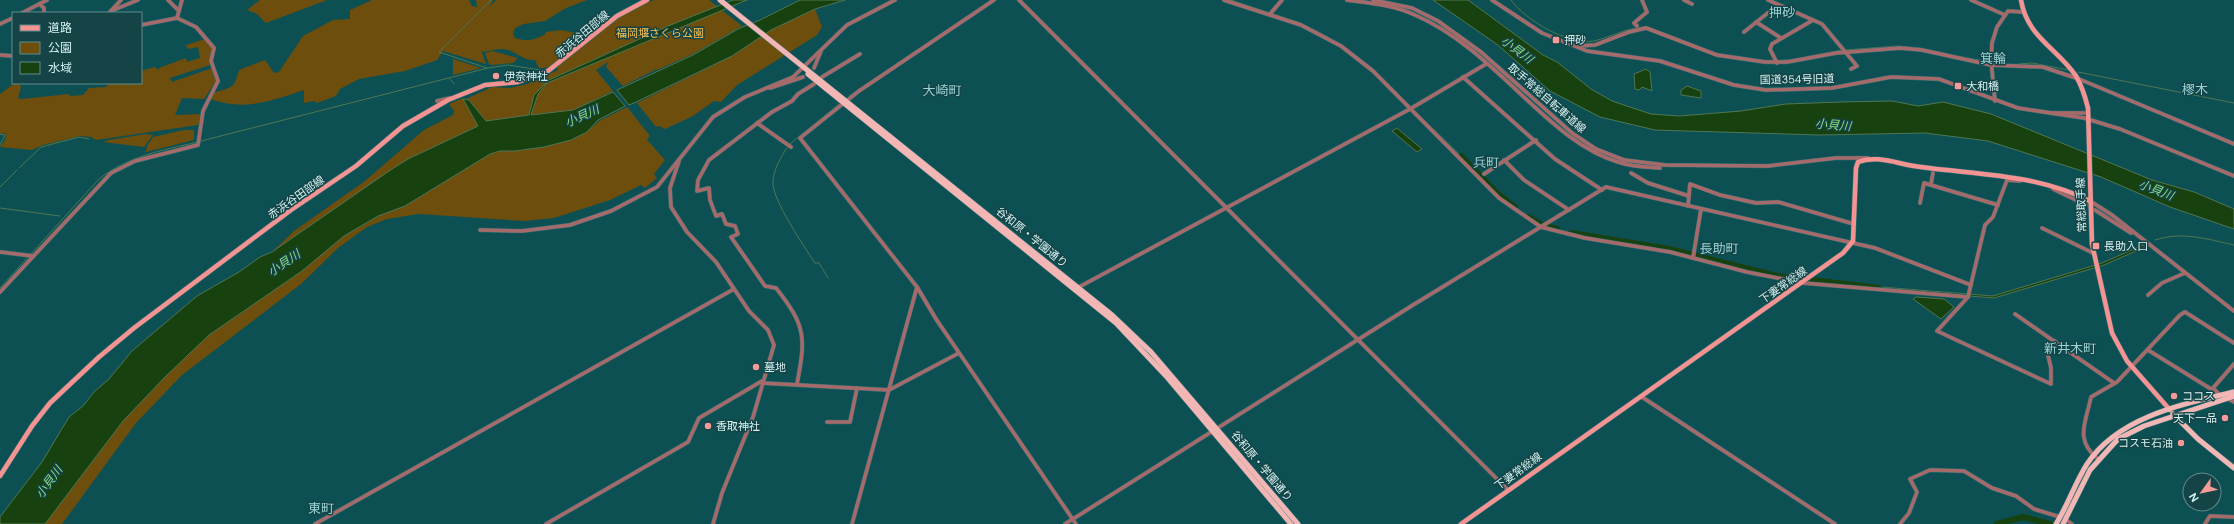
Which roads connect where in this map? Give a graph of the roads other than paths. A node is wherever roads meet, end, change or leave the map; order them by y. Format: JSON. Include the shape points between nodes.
{"nodes":[{"id":1,"x":47,"y":0,"type":"edge"},
{"id":2,"x":121,"y":0,"type":"edge"},
{"id":3,"x":138,"y":0,"type":"edge"},
{"id":4,"x":168,"y":0,"type":"edge"},
{"id":5,"x":182,"y":0,"type":"edge"},
{"id":6,"x":647,"y":0,"type":"edge"},
{"id":7,"x":895,"y":0,"type":"edge"},
{"id":8,"x":994,"y":0,"type":"edge"},
{"id":9,"x":1019,"y":0,"type":"edge"},
{"id":10,"x":1224,"y":0,"type":"edge"},
{"id":11,"x":1282,"y":0,"type":"edge"},
{"id":12,"x":1347,"y":0,"type":"edge"},
{"id":13,"x":1373,"y":0,"type":"edge"},
{"id":14,"x":1492,"y":0,"type":"edge"},
{"id":15,"x":1642,"y":0,"type":"edge"},
{"id":16,"x":1684,"y":0,"type":"edge"},
{"id":17,"x":1768,"y":0,"type":"edge"},
{"id":18,"x":1971,"y":0,"type":"edge"},
{"id":19,"x":2021,"y":0,"type":"edge"},
{"id":20,"x":719,"y":1,"type":"edge"},
{"id":21,"x":39,"y":4,"type":"junction"},
{"id":22,"x":1692,"y":4,"type":"dead end"},
{"id":23,"x":1782,"y":6,"type":"junction"},
{"id":24,"x":179,"y":11,"type":"junction"},
{"id":25,"x":24,"y":12,"type":"edge"},
{"id":26,"x":44,"y":12,"type":"edge"},
{"id":27,"x":110,"y":12,"type":"edge"},
{"id":28,"x":2022,"y":12,"type":"junction"},
{"id":29,"x":1270,"y":14,"type":"junction"},
{"id":30,"x":2005,"y":15,"type":"junction"},
{"id":31,"x":12,"y":18,"type":"edge"},
{"id":32,"x":177,"y":18,"type":"junction"},
{"id":33,"x":1813,"y":20,"type":"junction"},
{"id":34,"x":1756,"y":22,"type":"junction"},
{"id":35,"x":0,"y":24,"type":"edge"},
{"id":36,"x":142,"y":26,"type":"edge"},
{"id":37,"x":1637,"y":26,"type":"dead end"},
{"id":38,"x":1744,"y":32,"type":"dead end"},
{"id":39,"x":1781,"y":38,"type":"junction"},
{"id":40,"x":1571,"y":46,"type":"junction"},
{"id":41,"x":821,"y":50,"type":"junction"},
{"id":42,"x":1843,"y":50,"type":"junction"},
{"id":43,"x":860,"y":54,"type":"dead end"},
{"id":44,"x":0,"y":56,"type":"edge"},
{"id":45,"x":12,"y":56,"type":"edge"},
{"id":46,"x":1776,"y":61,"type":"junction"},
{"id":47,"x":1990,"y":63,"type":"junction"},
{"id":48,"x":1486,"y":64,"type":"junction"},
{"id":49,"x":803,"y":68,"type":"junction"},
{"id":50,"x":814,"y":68,"type":"dead end"},
{"id":51,"x":1851,"y":69,"type":"dead end"},
{"id":52,"x":803,"y":77,"type":"dead end"},
{"id":53,"x":822,"y":77,"type":"dead end"},
{"id":54,"x":1463,"y":77,"type":"junction"},
{"id":55,"x":2079,"y":79,"type":"junction"},
{"id":56,"x":814,"y":84,"type":"dead end"},
{"id":57,"x":765,"y":89,"type":"junction"},
{"id":58,"x":457,"y":97,"type":"junction"},
{"id":59,"x":437,"y":101,"type":"dead end"},
{"id":60,"x":1995,"y":101,"type":"junction"},
{"id":61,"x":845,"y":102,"type":"junction"},
{"id":62,"x":1410,"y":109,"type":"junction"},
{"id":63,"x":2084,"y":113,"type":"dead end"},
{"id":64,"x":2045,"y":114,"type":"junction"},
{"id":65,"x":2088,"y":121,"type":"junction"},
{"id":66,"x":758,"y":123,"type":"junction"},
{"id":67,"x":1536,"y":140,"type":"junction"},
{"id":68,"x":2234,"y":144,"type":"edge"},
{"id":69,"x":791,"y":147,"type":"dead end"},
{"id":70,"x":1868,"y":158,"type":"junction"},
{"id":71,"x":679,"y":160,"type":"junction"},
{"id":72,"x":1504,"y":160,"type":"junction"},
{"id":73,"x":1670,"y":166,"type":"junction"},
{"id":74,"x":1631,"y":173,"type":"dead end"},
{"id":75,"x":1933,"y":173,"type":"dead end"},
{"id":76,"x":1484,"y":174,"type":"dead end"},
{"id":77,"x":2234,"y":176,"type":"edge"},
{"id":78,"x":2029,"y":180,"type":"junction"},
{"id":79,"x":1931,"y":184,"type":"junction"},
{"id":80,"x":1602,"y":190,"type":"junction"},
{"id":81,"x":1688,"y":196,"type":"junction"},
{"id":82,"x":2090,"y":199,"type":"junction"},
{"id":83,"x":1920,"y":203,"type":"dead end"},
{"id":84,"x":1998,"y":205,"type":"junction"},
{"id":85,"x":2086,"y":205,"type":"dead end"},
{"id":86,"x":1688,"y":206,"type":"junction"},
{"id":87,"x":1227,"y":208,"type":"junction"},
{"id":88,"x":1569,"y":210,"type":"junction"},
{"id":89,"x":1701,"y":210,"type":"junction"},
{"id":90,"x":2095,"y":210,"type":"dead end"},
{"id":91,"x":1854,"y":224,"type":"junction"},
{"id":92,"x":1544,"y":226,"type":"junction"},
{"id":93,"x":2042,"y":228,"type":"dead end"},
{"id":94,"x":480,"y":230,"type":"dead end"},
{"id":95,"x":2136,"y":234,"type":"junction"},
{"id":96,"x":1853,"y":243,"type":"junction"},
{"id":97,"x":0,"y":252,"type":"edge"},
{"id":98,"x":2093,"y":253,"type":"junction"},
{"id":99,"x":31,"y":256,"type":"junction"},
{"id":100,"x":1692,"y":258,"type":"junction"},
{"id":101,"x":2185,"y":273,"type":"junction"},
{"id":102,"x":1806,"y":280,"type":"junction"},
{"id":103,"x":1971,"y":285,"type":"junction"},
{"id":104,"x":1079,"y":287,"type":"junction"},
{"id":105,"x":917,"y":288,"type":"junction"},
{"id":106,"x":734,"y":290,"type":"junction"},
{"id":107,"x":0,"y":292,"type":"edge"},
{"id":108,"x":2148,"y":295,"type":"dead end"},
{"id":109,"x":1969,"y":296,"type":"junction"},
{"id":110,"x":2234,"y":311,"type":"edge"},
{"id":111,"x":2015,"y":314,"type":"dead end"},
{"id":112,"x":1358,"y":340,"type":"junction"},
{"id":113,"x":2055,"y":341,"type":"junction"},
{"id":114,"x":2233,"y":341,"type":"edge"},
{"id":115,"x":2148,"y":350,"type":"junction"},
{"id":116,"x":959,"y":353,"type":"junction"},
{"id":117,"x":2234,"y":364,"type":"edge"},
{"id":118,"x":2132,"y":368,"type":"junction"},
{"id":119,"x":762,"y":382,"type":"junction"},
{"id":120,"x":2114,"y":383,"type":"junction"},
{"id":121,"x":797,"y":384,"type":"junction"},
{"id":122,"x":857,"y":388,"type":"junction"},
{"id":123,"x":2213,"y":388,"type":"junction"},
{"id":124,"x":889,"y":390,"type":"junction"},
{"id":125,"x":2234,"y":392,"type":"edge"},
{"id":126,"x":2220,"y":395,"type":"junction"},
{"id":127,"x":2234,"y":396,"type":"edge"},
{"id":128,"x":1642,"y":397,"type":"junction"},
{"id":129,"x":2227,"y":398,"type":"junction"},
{"id":130,"x":2234,"y":402,"type":"edge"},
{"id":131,"x":2170,"y":410,"type":"junction"},
{"id":132,"x":2174,"y":415,"type":"junction"},
{"id":133,"x":827,"y":422,"type":"dead end"},
{"id":134,"x":1215,"y":430,"type":"junction"},
{"id":135,"x":2095,"y":457,"type":"junction"},
{"id":136,"x":2234,"y":468,"type":"edge"},
{"id":137,"x":0,"y":476,"type":"edge"},
{"id":138,"x":1508,"y":490,"type":"junction"},
{"id":139,"x":2234,"y":517,"type":"edge"},
{"id":140,"x":1073,"y":519,"type":"junction"},
{"id":141,"x":2061,"y":521,"type":"edge"},
{"id":142,"x":315,"y":524,"type":"edge"},
{"id":143,"x":546,"y":524,"type":"edge"},
{"id":144,"x":713,"y":524,"type":"edge"},
{"id":145,"x":852,"y":524,"type":"edge"},
{"id":146,"x":1065,"y":524,"type":"edge"},
{"id":147,"x":1076,"y":524,"type":"edge"},
{"id":148,"x":1292,"y":524,"type":"edge"},
{"id":149,"x":1298,"y":524,"type":"edge"},
{"id":150,"x":1461,"y":524,"type":"edge"},
{"id":151,"x":1835,"y":524,"type":"edge"},
{"id":152,"x":1900,"y":524,"type":"edge"},
{"id":153,"x":2072,"y":524,"type":"edge"},
{"id":154,"x":2205,"y":524,"type":"edge"}],
"edges":[{"from":1,"to":21,"type":"street"},
{"from":2,"to":27,"type":"street"},
{"from":3,"to":27,"type":"street"},
{"from":4,"to":24,"type":"street"},
{"from":5,"to":24,"type":"street"},
{"from":6,"to":58,"type":"main road","name":"赤浜谷田部線","via":[[618,16],[548,71],[518,82],[485,85]]},
{"from":7,"to":41,"type":"street","via":[[847,25]]},
{"from":8,"to":61,"type":"street"},
{"from":9,"to":87,"type":"street"},
{"from":10,"to":29,"type":"street"},
{"from":11,"to":29,"type":"street"},
{"from":12,"to":48,"type":"street","via":[[1400,9],[1416,15]]},
{"from":13,"to":73,"type":"street","name":"取手常総自転車道線","via":[[1412,8],[1431,17],[1480,52],[1555,120],[1590,146],[1632,162]]},
{"from":14,"to":40,"type":"street","name":"国道354号旧道","via":[[1533,28]]},
{"from":15,"to":37,"type":"street","via":[[1647,12],[1634,22]]},
{"from":16,"to":22,"type":"street"},
{"from":17,"to":23,"type":"street"},
{"from":18,"to":30,"type":"street"},
{"from":19,"to":28,"type":"main road","name":"常総取手線"},
{"from":20,"to":49,"type":"highway","name":"谷和原・学園通り"},
{"from":21,"to":25,"type":"street"},
{"from":21,"to":26,"type":"street","via":[[44,8]]},
{"from":23,"to":33,"type":"street"},
{"from":23,"to":34,"type":"street"},
{"from":24,"to":32,"type":"street"},
{"from":28,"to":30,"type":"street","via":[[2009,11]]},
{"from":28,"to":55,"type":"main road","name":"常総取手線","via":[[2034,31],[2068,64]]},
{"from":29,"to":62,"type":"street","via":[[1317,32],[1341,46],[1373,71]]},
{"from":30,"to":47,"type":"street","via":[[1992,38]]},
{"from":31,"to":35,"type":"street"},
{"from":32,"to":36,"type":"street"},
{"from":32,"to":99,"type":"street","via":[[196,27],[214,48],[211,61],[218,81],[206,98],[198,142],[135,161],[111,173]]},
{"from":33,"to":39,"type":"street"},
{"from":33,"to":42,"type":"street","via":[[1822,24]]},
{"from":34,"to":38,"type":"street"},
{"from":34,"to":39,"type":"street"},
{"from":39,"to":46,"type":"street","via":[[1770,47]]},
{"from":40,"to":46,"type":"street","via":[[1587,46],[1636,29],[1650,29],[1717,54]]},
{"from":40,"to":60,"type":"street","name":"国道354号旧道","via":[[1594,52],[1660,61],[1753,89],[1832,88],[1878,78],[1919,76],[1946,80]]},
{"from":41,"to":49,"type":"street"},
{"from":41,"to":50,"type":"street"},
{"from":42,"to":46,"type":"street"},
{"from":42,"to":47,"type":"street","via":[[1909,48]]},
{"from":42,"to":51,"type":"street","via":[[1857,66]]},
{"from":43,"to":53,"type":"street"},
{"from":44,"to":45,"type":"street"},
{"from":47,"to":55,"type":"street","via":[[2043,67]]},
{"from":47,"to":60,"type":"street"},
{"from":48,"to":54,"type":"street"},
{"from":48,"to":73,"type":"street","via":[[1521,93],[1553,125],[1589,150],[1637,168]]},
{"from":49,"to":57,"type":"street","via":[[788,79]]},
{"from":49,"to":61,"type":"highway","name":"谷和原・学園通り"},
{"from":52,"to":57,"type":"street","via":[[778,87]]},
{"from":54,"to":62,"type":"street"},
{"from":54,"to":67,"type":"street"},
{"from":55,"to":65,"type":"main road","name":"常総取手線","via":[[2087,98]]},
{"from":55,"to":68,"type":"street"},
{"from":56,"to":66,"type":"street"},
{"from":57,"to":71,"type":"street","via":[[745,97],[713,117]]},
{"from":58,"to":59,"type":"street"},
{"from":58,"to":137,"type":"main road","name":"赤浜谷田部線","via":[[403,126],[356,166],[290,210],[99,357],[50,403]]},
{"from":60,"to":64,"type":"street","name":"国道354号旧道"},
{"from":61,"to":104,"type":"highway","name":"谷和原・学園通り"},
{"from":61,"to":105,"type":"street","via":[[800,138]]},
{"from":61,"to":134,"type":"highway","name":"谷和原・学園通り","via":[[1108,316]]},
{"from":62,"to":87,"type":"street"},
{"from":62,"to":92,"type":"street","via":[[1499,198]]},
{"from":63,"to":64,"type":"street"},
{"from":64,"to":65,"type":"street","name":"国道354号旧道"},
{"from":65,"to":77,"type":"street","name":"国道354号旧道","via":[[2140,136]]},
{"from":65,"to":82,"type":"main road","name":"常総取手線"},
{"from":66,"to":69,"type":"street"},
{"from":66,"to":121,"type":"street","via":[[708,160],[698,180],[697,191],[709,188],[716,216],[722,214],[726,224],[735,226],[738,234],[731,237],[751,268],[765,286],[776,288],[799,320],[804,343]]},
{"from":67,"to":72,"type":"street"},
{"from":67,"to":80,"type":"street","via":[[1555,159]]},
{"from":70,"to":73,"type":"street","name":"取手常総自転車道線","via":[[1847,157],[1773,165]]},
{"from":70,"to":78,"type":"main road","via":[[1923,168]]},
{"from":70,"to":91,"type":"main road","via":[[1858,162],[1856,168]]},
{"from":71,"to":94,"type":"street","via":[[657,187],[601,215],[543,230]]},
{"from":71,"to":106,"type":"street","via":[[670,188],[671,207],[684,228],[716,262]]},
{"from":72,"to":76,"type":"street"},
{"from":72,"to":88,"type":"street","via":[[1524,180]]},
{"from":74,"to":81,"type":"street","via":[[1648,183]]},
{"from":75,"to":79,"type":"street"},
{"from":78,"to":82,"type":"main road","via":[[2063,188]]},
{"from":78,"to":84,"type":"street","via":[[2007,180]]},
{"from":78,"to":85,"type":"street"},
{"from":79,"to":83,"type":"street","via":[[1924,183]]},
{"from":79,"to":84,"type":"street"},
{"from":80,"to":86,"type":"street","via":[[1606,187]]},
{"from":80,"to":88,"type":"street"},
{"from":81,"to":86,"type":"street"},
{"from":81,"to":91,"type":"street","via":[[1692,184],[1720,195],[1756,203],[1778,202]]},
{"from":82,"to":95,"type":"street"},
{"from":82,"to":98,"type":"main road","name":"常総取手線"},
{"from":84,"to":103,"type":"street","via":[[1985,225]]},
{"from":86,"to":89,"type":"street"},
{"from":87,"to":104,"type":"street"},
{"from":87,"to":112,"type":"street"},
{"from":88,"to":92,"type":"street"},
{"from":89,"to":96,"type":"street"},
{"from":89,"to":100,"type":"street"},
{"from":90,"to":95,"type":"street"},
{"from":91,"to":96,"type":"main road"},
{"from":92,"to":100,"type":"street","via":[[1585,238]]},
{"from":92,"to":112,"type":"street"},
{"from":93,"to":98,"type":"street"},
{"from":95,"to":101,"type":"street"},
{"from":96,"to":102,"type":"main road","name":"下妻常総線"},
{"from":96,"to":103,"type":"street","via":[[1875,248]]},
{"from":97,"to":99,"type":"street"},
{"from":98,"to":118,"type":"main road","name":"常総取手線","via":[[2112,333]]},
{"from":99,"to":107,"type":"street"},
{"from":100,"to":102,"type":"street","via":[[1747,272]]},
{"from":101,"to":108,"type":"street","via":[[2162,283]]},
{"from":101,"to":110,"type":"street"},
{"from":102,"to":109,"type":"street"},
{"from":102,"to":128,"type":"main road","name":"下妻常総線"},
{"from":103,"to":109,"type":"street"},
{"from":104,"to":134,"type":"highway","name":"谷和原・学園通り","via":[[1142,343]]},
{"from":105,"to":116,"type":"street"},
{"from":105,"to":124,"type":"street"},
{"from":106,"to":119,"type":"street","via":[[772,338],[773,353]]},
{"from":106,"to":142,"type":"street"},
{"from":109,"to":113,"type":"street","via":[[1937,331],[2051,384],[2047,351]]},
{"from":111,"to":113,"type":"street"},
{"from":112,"to":134,"type":"street"},
{"from":112,"to":138,"type":"street"},
{"from":113,"to":120,"type":"street"},
{"from":114,"to":115,"type":"street","via":[[2185,312]]},
{"from":115,"to":118,"type":"street"},
{"from":115,"to":123,"type":"street"},
{"from":116,"to":124,"type":"street"},
{"from":116,"to":140,"type":"street"},
{"from":117,"to":123,"type":"street"},
{"from":118,"to":120,"type":"street"},
{"from":118,"to":131,"type":"main road","name":"常総取手線"},
{"from":119,"to":121,"type":"street"},
{"from":119,"to":143,"type":"street","via":[[699,418],[688,442]]},
{"from":119,"to":144,"type":"street","via":[[753,417],[722,493]]},
{"from":120,"to":135,"type":"street","via":[[2091,398],[2082,440],[2087,451]]},
{"from":121,"to":122,"type":"street"},
{"from":122,"to":124,"type":"street"},
{"from":122,"to":133,"type":"street","via":[[850,422]]},
{"from":123,"to":126,"type":"street"},
{"from":124,"to":145,"type":"street"},
{"from":125,"to":126,"type":"highway"},
{"from":126,"to":131,"type":"highway"},
{"from":127,"to":129,"type":"highway"},
{"from":128,"to":138,"type":"main road","name":"下妻常総線"},
{"from":128,"to":151,"type":"street"},
{"from":129,"to":130,"type":"street"},
{"from":129,"to":132,"type":"highway"},
{"from":131,"to":132,"type":"highway"},
{"from":131,"to":135,"type":"highway","via":[[2125,428],[2108,440]]},
{"from":132,"to":135,"type":"highway","via":[[2129,432]]},
{"from":132,"to":136,"type":"highway","via":[[2198,439]]},
{"from":134,"to":140,"type":"street"},
{"from":134,"to":148,"type":"highway","name":"谷和原・学園通り"},
{"from":134,"to":149,"type":"highway","name":"谷和原・学園通り"},
{"from":135,"to":141,"type":"highway"},
{"from":138,"to":150,"type":"main road","name":"下妻常総線"},
{"from":139,"to":154,"type":"street","via":[[2210,516]]},
{"from":140,"to":146,"type":"street"},
{"from":140,"to":147,"type":"street"},
{"from":141,"to":152,"type":"street","via":[[2034,509],[2016,496],[1992,488],[1967,472],[1940,469],[1920,473],[1910,479],[1917,492],[1909,513]]},
{"from":141,"to":153,"type":"street"}]}
